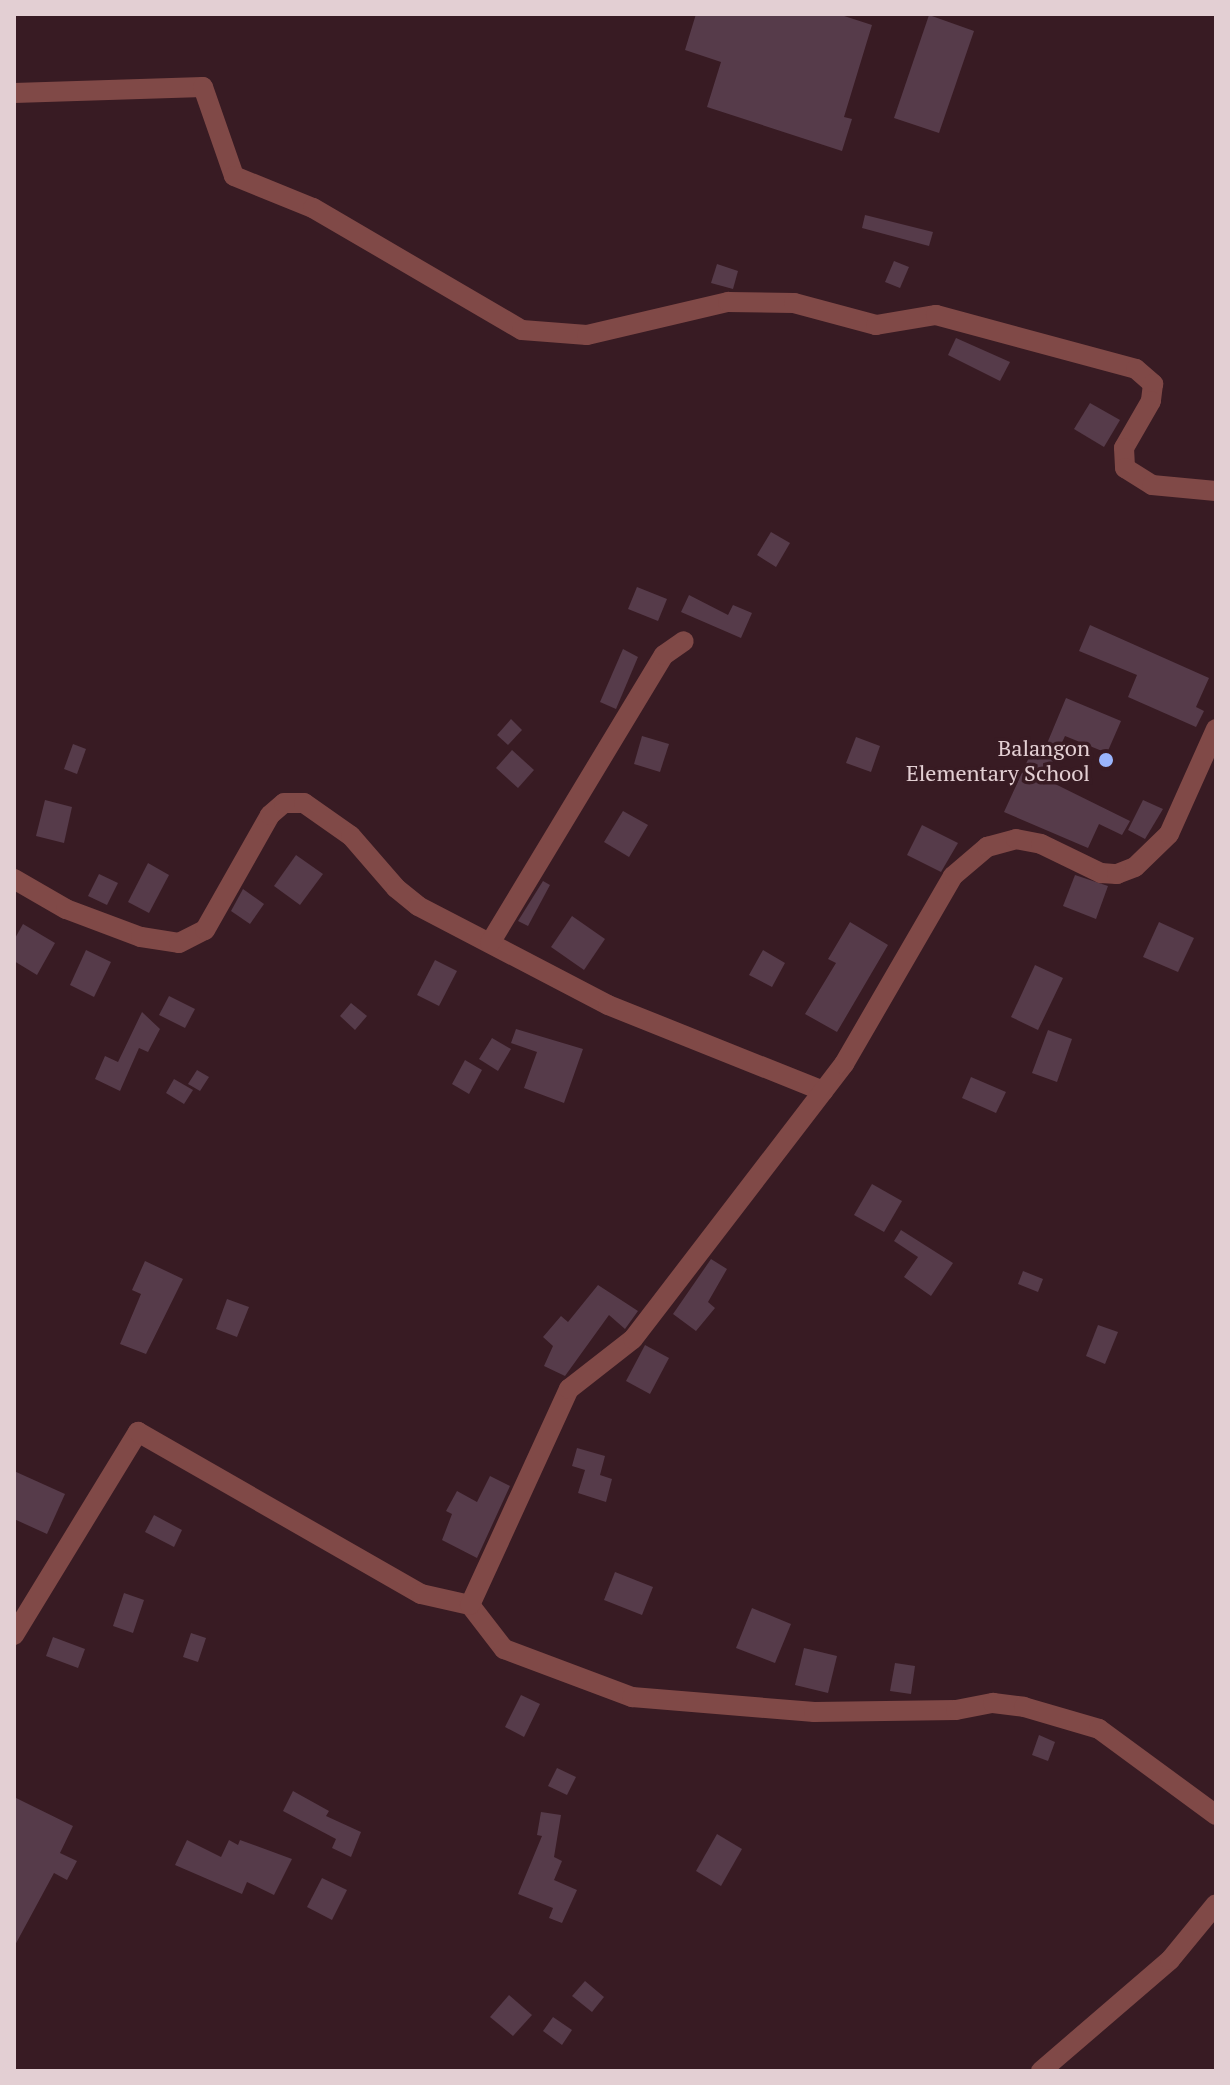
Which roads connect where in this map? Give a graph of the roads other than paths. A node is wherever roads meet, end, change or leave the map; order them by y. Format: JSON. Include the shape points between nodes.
{"nodes":[{"id":1,"x":14,"y":93,"type":"edge"},
{"id":2,"x":1216,"y":491,"type":"edge"},
{"id":3,"x":684,"y":641,"type":"dead end"},
{"id":4,"x":1216,"y":729,"type":"edge"},
{"id":5,"x":14,"y":879,"type":"edge"},
{"id":6,"x":490,"y":943,"type":"junction"},
{"id":7,"x":823,"y":1091,"type":"junction"},
{"id":8,"x":470,"y":1605,"type":"junction"},
{"id":9,"x":14,"y":1635,"type":"edge"},
{"id":10,"x":1216,"y":1815,"type":"edge"},
{"id":11,"x":1216,"y":1904,"type":"edge"},
{"id":12,"x":1041,"y":2071,"type":"edge"}],
"edges":[{"from":1,"to":2,"type":"street","via":[[203,87],[234,176],[313,208],[522,330],[587,335],[728,302],[794,303],[876,325],[936,315],[1136,369],[1153,384],[1124,448],[1125,468],[1152,485]]},
{"from":3,"to":6,"type":"street","via":[[664,655]]},
{"from":4,"to":7,"type":"street","via":[[1169,834],[1135,867],[1101,873],[1041,844],[1016,839],[987,847],[953,876]]},
{"from":5,"to":6,"type":"street","via":[[66,909],[141,937],[179,943],[205,930],[270,815],[284,803],[304,803],[351,836],[418,906]]},
{"from":6,"to":7,"type":"street","via":[[608,1005]]},
{"from":7,"to":8,"type":"street","via":[[633,1339],[569,1389]]},
{"from":8,"to":9,"type":"street","via":[[421,1594],[138,1432]]},
{"from":8,"to":10,"type":"street","via":[[504,1649],[632,1697],[814,1712],[956,1710],[993,1703],[1024,1707],[1099,1729]]},
{"from":11,"to":12,"type":"street","via":[[1170,1960]]}]}
